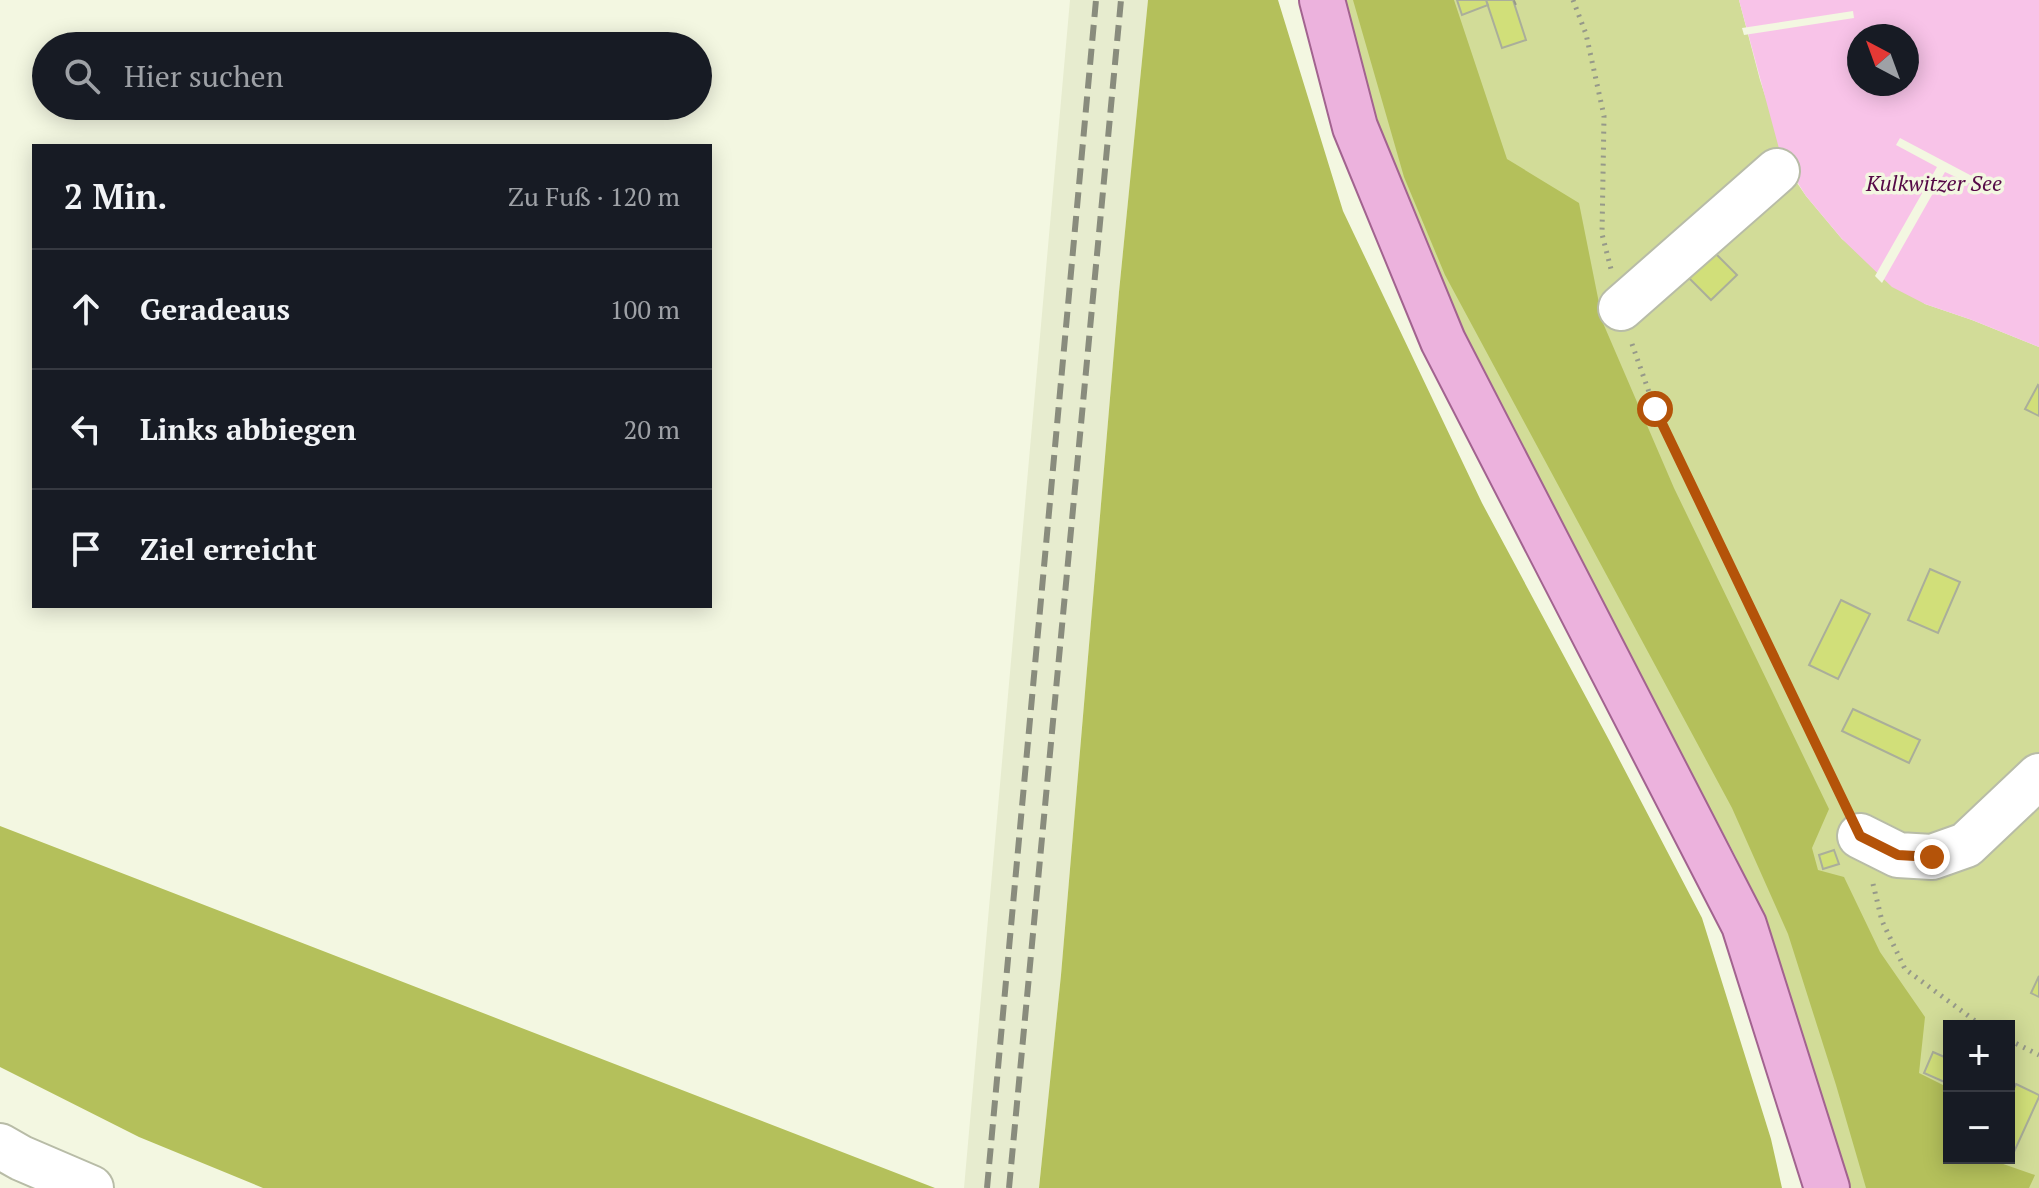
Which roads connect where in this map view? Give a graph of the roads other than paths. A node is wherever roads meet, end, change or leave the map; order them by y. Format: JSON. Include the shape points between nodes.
{"nodes":[{"id":1,"x":1322,"y":0,"type":"edge"},
{"id":2,"x":1777,"y":171,"type":"dead end"},
{"id":3,"x":1621,"y":308,"type":"road end"},
{"id":4,"x":2039,"y":776,"type":"edge"},
{"id":5,"x":1860,"y":836,"type":"road end"},
{"id":6,"x":0,"y":1146,"type":"edge"},
{"id":7,"x":91,"y":1188,"type":"edge"},
{"id":8,"x":1827,"y":1188,"type":"edge"}],
"edges":[{"from":1,"to":8,"type":"main road","via":[[1355,127],[1443,341],[1744,925]]},
{"from":2,"to":3,"type":"street"},
{"from":4,"to":5,"type":"street","via":[[1966,845],[1932,857],[1898,855]]},
{"from":6,"to":7,"type":"street"}]}
